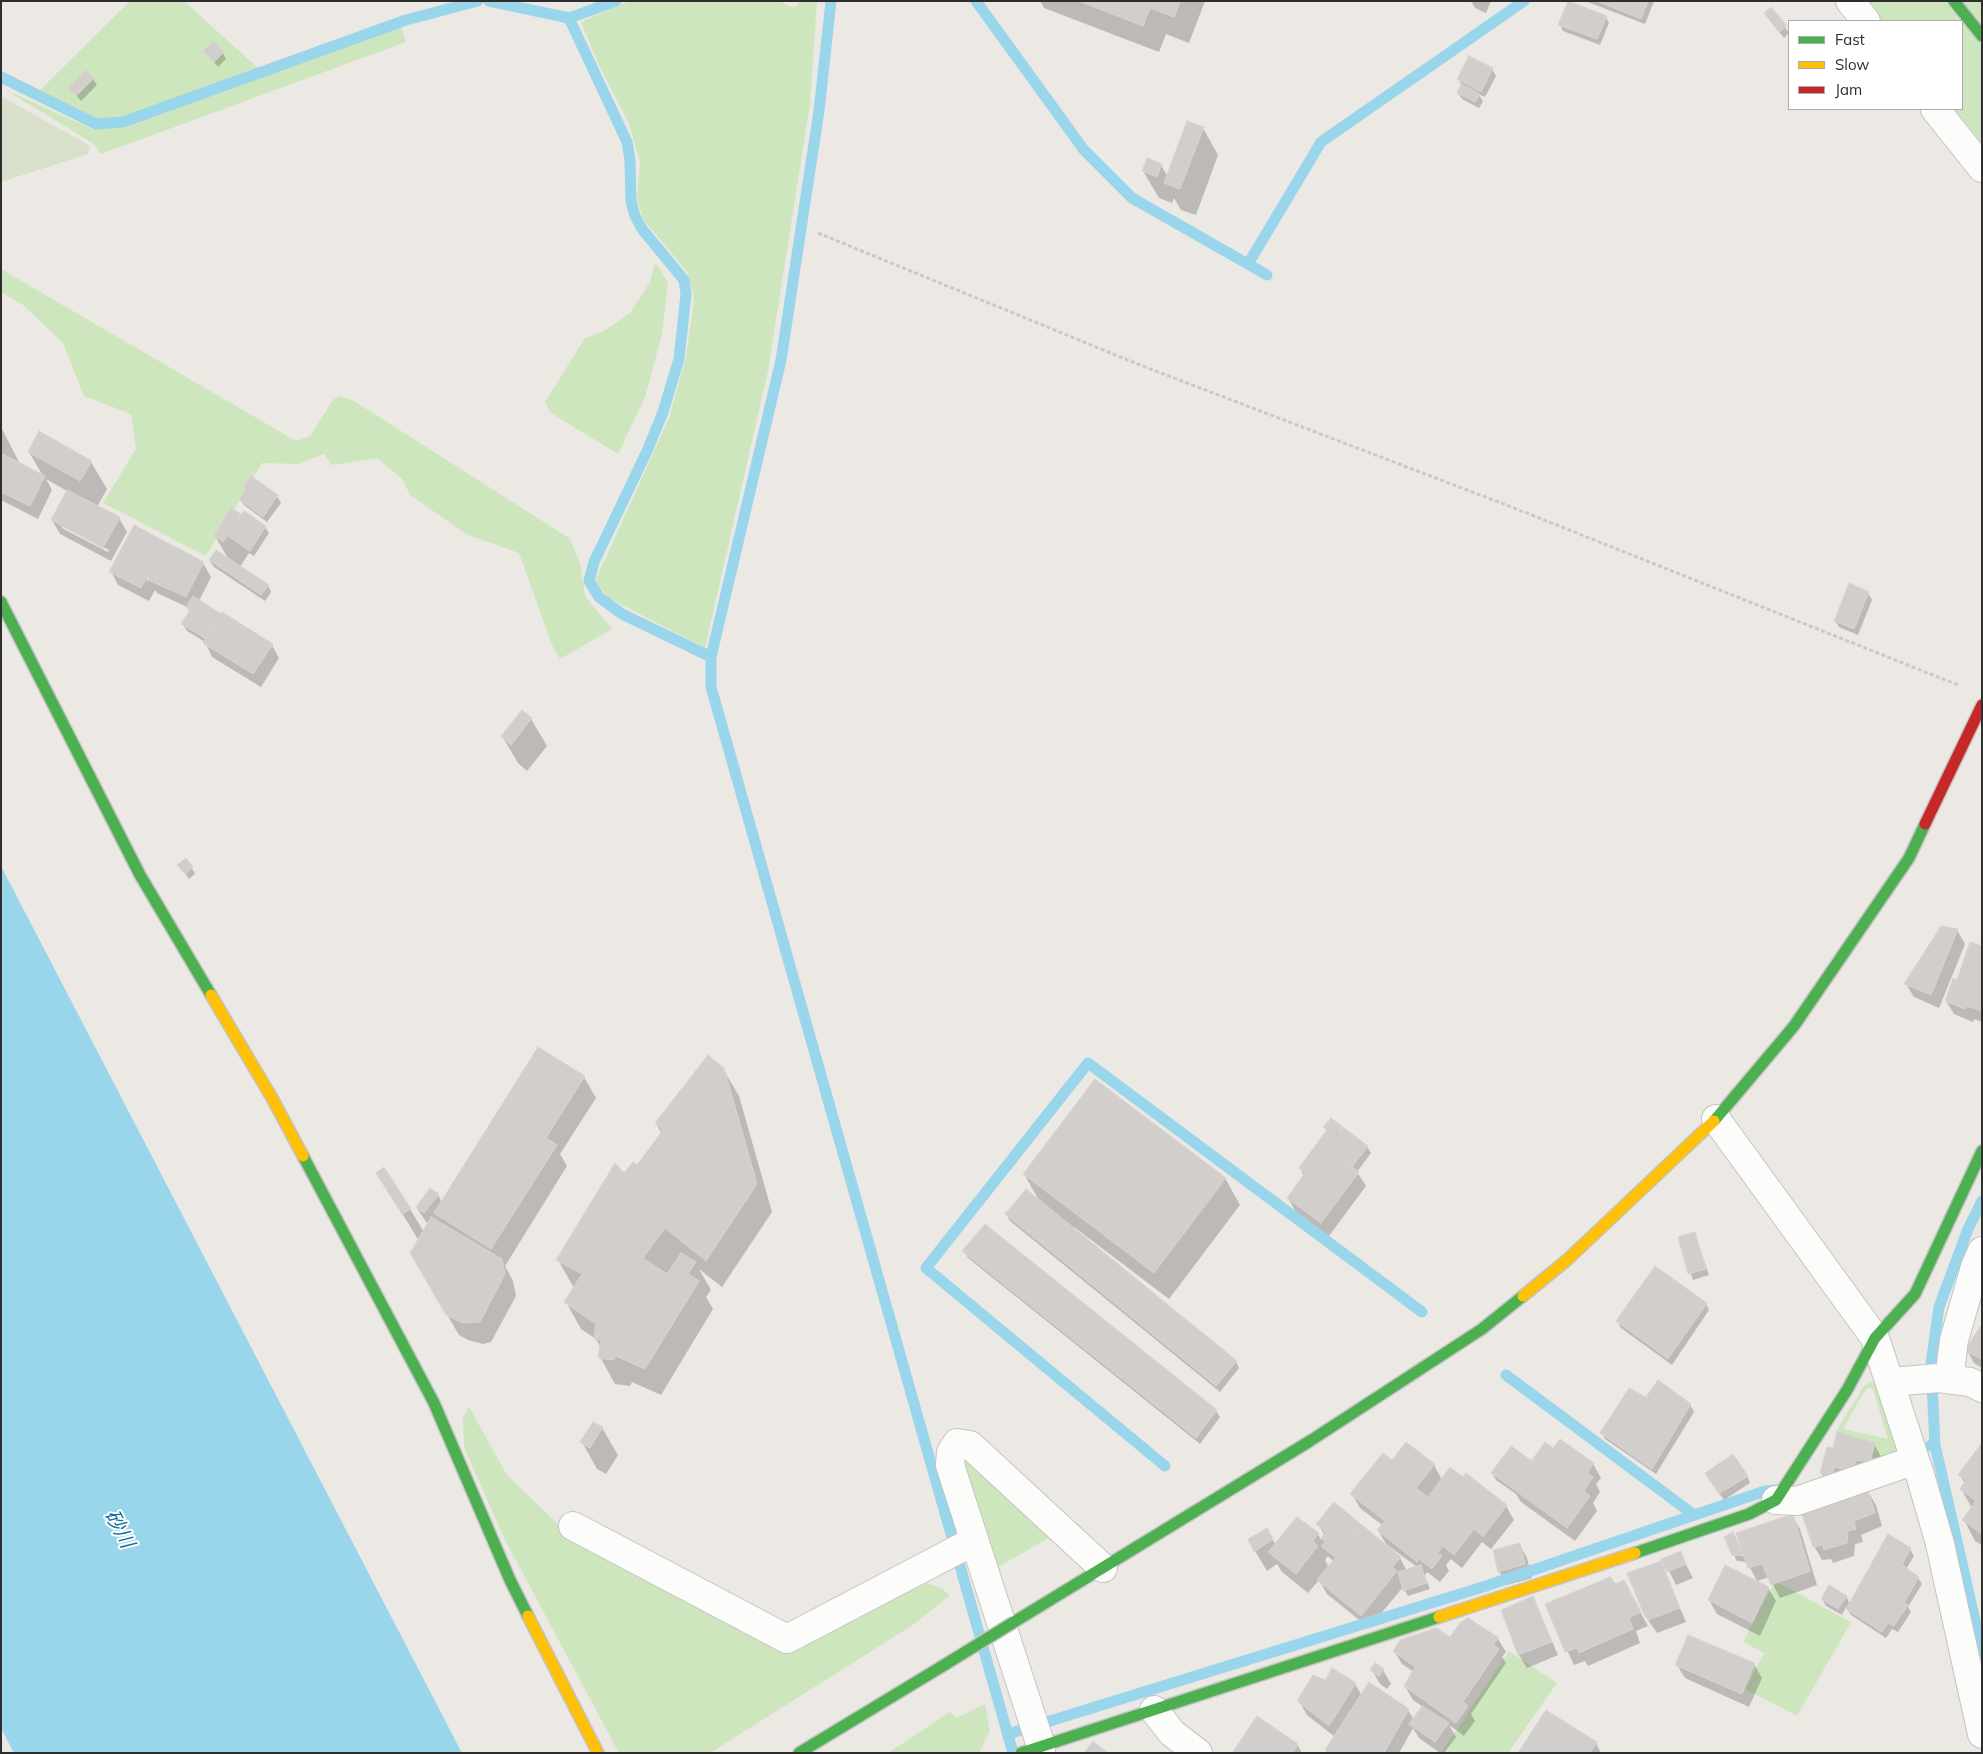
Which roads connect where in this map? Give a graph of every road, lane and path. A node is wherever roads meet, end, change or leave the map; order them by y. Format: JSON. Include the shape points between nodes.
{"nodes":[{"id":1,"x":1850,"y":1,"type":"edge"},
{"id":2,"x":1954,"y":1,"type":"edge"},
{"id":3,"x":1865,"y":20,"type":"edge"},
{"id":4,"x":1982,"y":36,"type":"edge"},
{"id":5,"x":1936,"y":110,"type":"edge"},
{"id":6,"x":1982,"y":168,"type":"edge"},
{"id":7,"x":818,"y":233,"type":"dead end"},
{"id":8,"x":1,"y":602,"type":"edge"},
{"id":9,"x":1964,"y":687,"type":"dead end"},
{"id":10,"x":1982,"y":705,"type":"edge"},
{"id":11,"x":1716,"y":1119,"type":"junction"},
{"id":12,"x":1982,"y":1151,"type":"edge"},
{"id":13,"x":1982,"y":1250,"type":"edge"},
{"id":14,"x":1875,"y":1338,"type":"junction"},
{"id":15,"x":1936,"y":1378,"type":"junction"},
{"id":16,"x":1890,"y":1382,"type":"junction"},
{"id":17,"x":1982,"y":1388,"type":"edge"},
{"id":18,"x":1916,"y":1460,"type":"junction"},
{"id":19,"x":1780,"y":1494,"type":"junction"},
{"id":20,"x":573,"y":1526,"type":"dead end"},
{"id":21,"x":962,"y":1548,"type":"junction"},
{"id":22,"x":1103,"y":1568,"type":"junction"},
{"id":23,"x":1154,"y":1710,"type":"junction"},
{"id":24,"x":1982,"y":1734,"type":"edge"},
{"id":25,"x":1032,"y":1743,"type":"edge"},
{"id":26,"x":598,"y":1753,"type":"edge"},
{"id":27,"x":799,"y":1753,"type":"edge"},
{"id":28,"x":1198,"y":1753,"type":"edge"}],
"edges":[{"from":1,"to":3,"type":"street"},
{"from":2,"to":4,"type":"main road"},
{"from":5,"to":6,"type":"street"},
{"from":7,"to":9,"type":"path","via":[[1140,365],[1509,506]]},
{"from":8,"to":26,"type":"main road","via":[[140,875],[272,1098],[434,1403],[510,1580]]},
{"from":10,"to":11,"type":"main road","via":[[1909,858],[1794,1026]]},
{"from":11,"to":14,"type":"street"},
{"from":11,"to":22,"type":"main road","via":[[1567,1260],[1482,1329],[1310,1441]]},
{"from":12,"to":14,"type":"main road","via":[[1915,1294]]},
{"from":13,"to":15,"type":"street","via":[[1954,1340]]},
{"from":14,"to":16,"type":"street"},
{"from":14,"to":19,"type":"main road","via":[[1848,1390]]},
{"from":15,"to":16,"type":"street"},
{"from":15,"to":17,"type":"street","via":[[1970,1382]]},
{"from":16,"to":18,"type":"street"},
{"from":18,"to":19,"type":"street","via":[[1797,1502]]},
{"from":18,"to":24,"type":"street","via":[[1940,1544]]},
{"from":19,"to":23,"type":"main road","via":[[1750,1514],[1714,1527]]},
{"from":20,"to":21,"type":"street","via":[[787,1640]]},
{"from":21,"to":22,"type":"street","via":[[950,1465],[951,1452],[957,1443],[970,1445]]},
{"from":21,"to":25,"type":"street"},
{"from":22,"to":27,"type":"main road","bridge":true},
{"from":23,"to":25,"type":"main road"},
{"from":23,"to":28,"type":"street","via":[[1172,1733]]}]}
